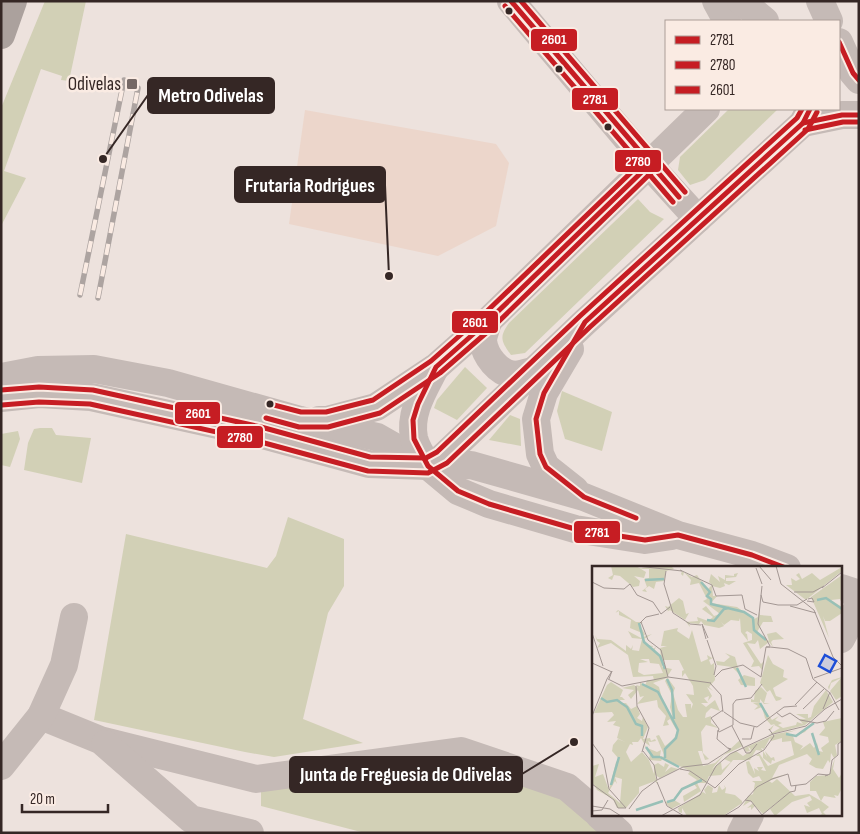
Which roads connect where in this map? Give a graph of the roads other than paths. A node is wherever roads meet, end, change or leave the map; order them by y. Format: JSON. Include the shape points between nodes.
{"nodes":[{"id":1,"x":511,"y":1,"type":"edge"},
{"id":2,"x":716,"y":1,"type":"edge"},
{"id":3,"x":741,"y":1,"type":"edge"},
{"id":4,"x":819,"y":1,"type":"edge"},
{"id":5,"x":13,"y":3,"type":"edge"},
{"id":6,"x":726,"y":20,"type":"edge"},
{"id":7,"x":764,"y":20,"type":"edge"},
{"id":8,"x":819,"y":20,"type":"edge"},
{"id":9,"x":828,"y":20,"type":"edge"},
{"id":10,"x":1,"y":35,"type":"edge"},
{"id":11,"x":840,"y":44,"type":"edge"},
{"id":12,"x":859,"y":80,"type":"edge"},
{"id":13,"x":840,"y":82,"type":"edge"},
{"id":14,"x":859,"y":96,"type":"edge"},
{"id":15,"x":705,"y":110,"type":"edge"},
{"id":16,"x":859,"y":115,"type":"edge"},
{"id":17,"x":807,"y":116,"type":"edge"},
{"id":18,"x":649,"y":165,"type":"junction"},
{"id":19,"x":698,"y":219,"type":"junction"},
{"id":20,"x":488,"y":321,"type":"junction"},
{"id":21,"x":585,"y":322,"type":"junction"},
{"id":22,"x":436,"y":367,"type":"junction"},
{"id":23,"x":533,"y":371,"type":"junction"},
{"id":24,"x":1,"y":377,"type":"edge"},
{"id":25,"x":1,"y":398,"type":"edge"},
{"id":26,"x":300,"y":420,"type":"junction"},
{"id":27,"x":428,"y":466,"type":"junction"},
{"id":28,"x":584,"y":497,"type":"junction"},
{"id":29,"x":678,"y":535,"type":"junction"},
{"id":30,"x":782,"y":566,"type":"edge"},
{"id":31,"x":842,"y":588,"type":"edge"},
{"id":32,"x":859,"y":594,"type":"edge"},
{"id":33,"x":859,"y":604,"type":"edge"},
{"id":34,"x":74,"y":617,"type":"dead end"},
{"id":35,"x":842,"y":636,"type":"edge"},
{"id":36,"x":41,"y":716,"type":"junction"},
{"id":37,"x":100,"y":740,"type":"junction"},
{"id":38,"x":1,"y":766,"type":"edge"},
{"id":39,"x":592,"y":808,"type":"edge"},
{"id":40,"x":600,"y":816,"type":"edge"},
{"id":41,"x":750,"y":816,"type":"edge"},
{"id":42,"x":250,"y":833,"type":"edge"},
{"id":43,"x":619,"y":833,"type":"edge"},
{"id":44,"x":741,"y":833,"type":"edge"}],
"edges":[{"from":1,"to":18,"type":"street"},
{"from":2,"to":6,"type":"street"},
{"from":3,"to":7,"type":"street"},
{"from":4,"to":8,"type":"street"},
{"from":4,"to":9,"type":"street"},
{"from":5,"to":10,"type":"highway"},
{"from":11,"to":12,"type":"street"},
{"from":13,"to":14,"type":"street"},
{"from":15,"to":18,"type":"street"},
{"from":16,"to":17,"type":"street"},
{"from":17,"to":19,"type":"street"},
{"from":18,"to":19,"type":"street"},
{"from":18,"to":20,"type":"street"},
{"from":19,"to":21,"type":"street"},
{"from":20,"to":22,"type":"street"},
{"from":20,"to":23,"type":"street","via":[[483,340],[487,354],[497,366],[515,375]]},
{"from":21,"to":23,"type":"street"},
{"from":21,"to":28,"type":"street","via":[[544,393],[536,420],[540,454],[546,467]]},
{"from":22,"to":26,"type":"street","via":[[376,407],[327,420]]},
{"from":22,"to":27,"type":"street","via":[[413,420],[414,440]]},
{"from":23,"to":27,"type":"street","via":[[442,458]]},
{"from":24,"to":26,"type":"street","via":[[38,370],[94,369],[168,383]]},
{"from":25,"to":27,"type":"street","via":[[39,394],[91,396],[259,434],[369,464]]},
{"from":26,"to":27,"type":"street","via":[[377,437]]},
{"from":27,"to":28,"type":"street","via":[[471,465]]},
{"from":27,"to":29,"type":"street","via":[[458,492],[575,529],[644,540]]},
{"from":28,"to":29,"type":"street"},
{"from":29,"to":30,"type":"street"},
{"from":31,"to":32,"type":"street"},
{"from":33,"to":35,"type":"street"},
{"from":34,"to":36,"type":"street","via":[[64,665]]},
{"from":36,"to":37,"type":"street"},
{"from":36,"to":38,"type":"street"},
{"from":37,"to":39,"type":"street","via":[[256,778],[462,751],[567,787]]},
{"from":37,"to":42,"type":"street","via":[[191,819]]},
{"from":40,"to":43,"type":"street"},
{"from":41,"to":44,"type":"street"}]}
